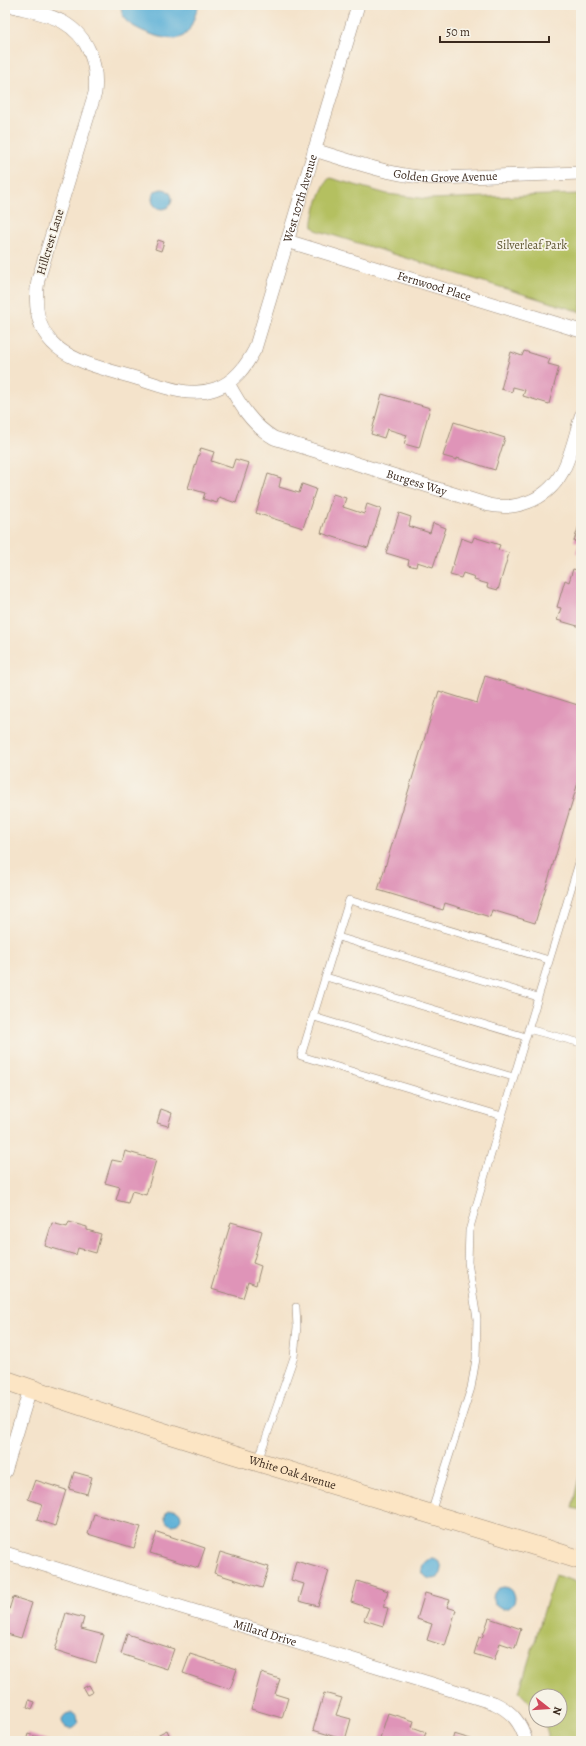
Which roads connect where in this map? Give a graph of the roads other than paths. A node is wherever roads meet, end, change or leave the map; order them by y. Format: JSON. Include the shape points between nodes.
{"nodes":[{"id":1,"x":9,"y":5,"type":"edge"},
{"id":2,"x":358,"y":5,"type":"edge"},
{"id":3,"x":314,"y":150,"type":"junction"},
{"id":4,"x":581,"y":173,"type":"edge"},
{"id":5,"x":287,"y":241,"type":"junction"},
{"id":6,"x":581,"y":332,"type":"edge"},
{"id":7,"x":228,"y":383,"type":"junction"},
{"id":8,"x":581,"y":416,"type":"edge"},
{"id":9,"x":581,"y":856,"type":"edge"},
{"id":10,"x":338,"y":937,"type":"junction"},
{"id":11,"x":549,"y":960,"type":"junction"},
{"id":12,"x":326,"y":976,"type":"junction"},
{"id":13,"x":538,"y":997,"type":"junction"},
{"id":14,"x":314,"y":1017,"type":"junction"},
{"id":15,"x":528,"y":1029,"type":"junction"},
{"id":16,"x":526,"y":1037,"type":"junction"},
{"id":17,"x":581,"y":1043,"type":"edge"},
{"id":18,"x":513,"y":1078,"type":"junction"},
{"id":19,"x":502,"y":1116,"type":"junction"},
{"id":20,"x":296,"y":1307,"type":"dead end"},
{"id":21,"x":5,"y":1380,"type":"edge"},
{"id":22,"x":30,"y":1389,"type":"junction"},
{"id":23,"x":258,"y":1461,"type":"junction"},
{"id":24,"x":5,"y":1472,"type":"edge"},
{"id":25,"x":431,"y":1513,"type":"junction"},
{"id":26,"x":5,"y":1553,"type":"edge"},
{"id":27,"x":581,"y":1560,"type":"edge"},
{"id":28,"x":526,"y":1741,"type":"edge"}],
"edges":[{"from":1,"to":7,"type":"street","name":"Hillcrest Lane","via":[[62,21],[72,28],[88,47],[96,70],[95,93],[38,280],[37,309],[45,333],[54,345],[73,359],[167,388],[194,393],[205,392]]},
{"from":2,"to":3,"type":"street","name":"West 107th Avenue"},
{"from":3,"to":4,"type":"street","name":"Golden Grove Avenue","via":[[381,170],[418,177]]},
{"from":3,"to":5,"type":"street","name":"West 107th Avenue"},
{"from":5,"to":6,"type":"street","name":"Fernwood Place"},
{"from":5,"to":7,"type":"street","name":"West 107th Avenue","via":[[255,349],[240,372]]},
{"from":7,"to":8,"type":"street","name":"Burgess Way","via":[[237,401],[253,422],[274,438],[500,507],[512,507],[534,500],[554,485],[566,465]]},
{"from":9,"to":11,"type":"lane"},
{"from":10,"to":11,"type":"lane","via":[[349,900]]},
{"from":10,"to":12,"type":"lane"},
{"from":10,"to":13,"type":"lane"},
{"from":11,"to":13,"type":"lane"},
{"from":12,"to":14,"type":"lane"},
{"from":12,"to":16,"type":"lane"},
{"from":13,"to":15,"type":"lane"},
{"from":14,"to":18,"type":"lane"},
{"from":14,"to":19,"type":"lane","via":[[301,1056]]},
{"from":15,"to":16,"type":"lane"},
{"from":15,"to":17,"type":"lane"},
{"from":16,"to":18,"type":"lane"},
{"from":18,"to":19,"type":"lane"},
{"from":19,"to":25,"type":"lane","via":[[469,1231],[468,1268],[478,1333],[474,1373]]},
{"from":20,"to":23,"type":"lane","via":[[294,1357]]},
{"from":21,"to":22,"type":"street","name":"White Oak Avenue"},
{"from":22,"to":23,"type":"street","name":"White Oak Avenue"},
{"from":22,"to":24,"type":"street"},
{"from":23,"to":25,"type":"street","name":"White Oak Avenue"},
{"from":25,"to":27,"type":"street","name":"White Oak Avenue"},
{"from":26,"to":28,"type":"street","name":"Millard Drive","via":[[494,1703],[503,1707],[519,1722]]}]}
